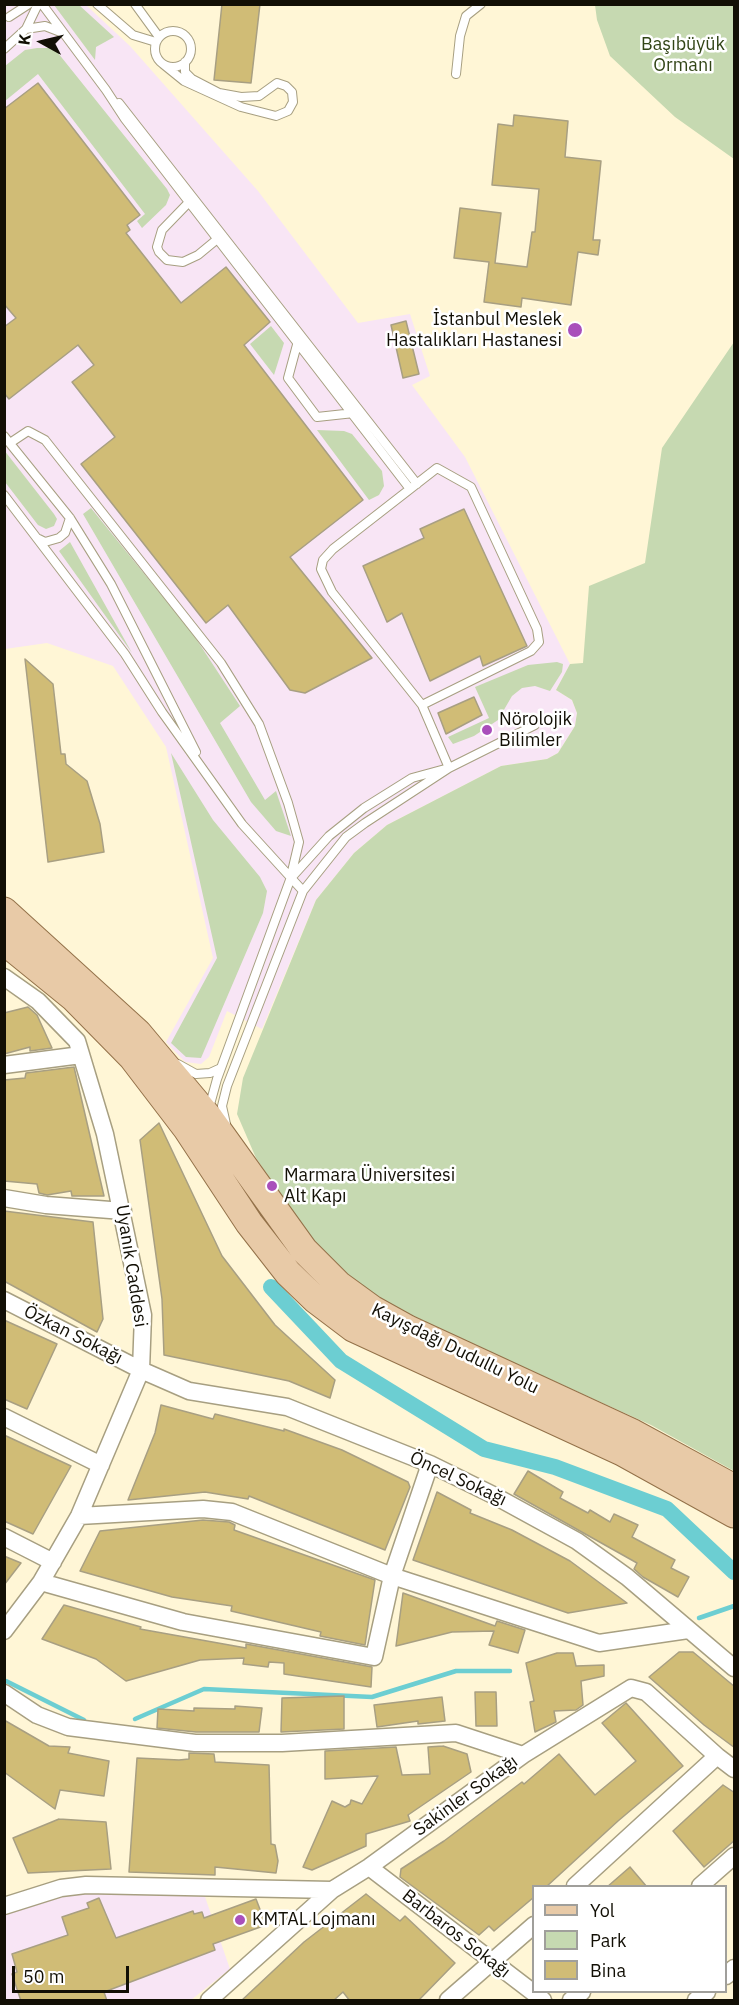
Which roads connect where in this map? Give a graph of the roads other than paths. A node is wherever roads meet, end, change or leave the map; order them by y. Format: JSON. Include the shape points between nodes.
{"nodes":[{"id":1,"x":14,"y":4,"type":"edge"},
{"id":2,"x":28,"y":4,"type":"edge"},
{"id":3,"x":40,"y":4,"type":"edge"},
{"id":4,"x":97,"y":4,"type":"edge"},
{"id":5,"x":135,"y":4,"type":"edge"},
{"id":6,"x":481,"y":4,"type":"edge"},
{"id":7,"x":7,"y":19,"type":"edge"},
{"id":8,"x":26,"y":29,"type":"junction"},
{"id":9,"x":64,"y":33,"type":"junction"},
{"id":10,"x":157,"y":40,"type":"junction"},
{"id":11,"x":4,"y":49,"type":"edge"},
{"id":12,"x":185,"y":62,"type":"junction"},
{"id":13,"x":163,"y":64,"type":"junction"},
{"id":14,"x":456,"y":75,"type":"dead end"},
{"id":15,"x":191,"y":200,"type":"junction"},
{"id":16,"x":220,"y":237,"type":"junction"},
{"id":17,"x":300,"y":340,"type":"junction"},
{"id":18,"x":356,"y":412,"type":"junction"},
{"id":19,"x":7,"y":439,"type":"edge"},
{"id":20,"x":413,"y":486,"type":"junction"},
{"id":21,"x":4,"y":495,"type":"edge"},
{"id":22,"x":70,"y":518,"type":"junction"},
{"id":23,"x":39,"y":539,"type":"junction"},
{"id":24,"x":422,"y":705,"type":"junction"},
{"id":25,"x":535,"y":724,"type":"dead end"},
{"id":26,"x":449,"y":768,"type":"junction"},
{"id":27,"x":206,"y":774,"type":"junction"},
{"id":28,"x":290,"y":880,"type":"junction"},
{"id":29,"x":303,"y":891,"type":"junction"},
{"id":30,"x":4,"y":911,"type":"edge"},
{"id":31,"x":4,"y":941,"type":"edge"},
{"id":32,"x":4,"y":977,"type":"edge"},
{"id":33,"x":138,"y":1033,"type":"junction"},
{"id":34,"x":81,"y":1055,"type":"junction"},
{"id":35,"x":4,"y":1065,"type":"edge"},
{"id":36,"x":221,"y":1068,"type":"junction"},
{"id":37,"x":204,"y":1134,"type":"junction"},
{"id":38,"x":254,"y":1180,"type":"junction"},
{"id":39,"x":4,"y":1197,"type":"edge"},
{"id":40,"x":123,"y":1211,"type":"junction"},
{"id":41,"x":4,"y":1300,"type":"edge"},
{"id":42,"x":141,"y":1370,"type":"junction"},
{"id":43,"x":4,"y":1417,"type":"edge"},
{"id":44,"x":430,"y":1464,"type":"junction"},
{"id":45,"x":100,"y":1465,"type":"junction"},
{"id":46,"x":735,"y":1488,"type":"edge"},
{"id":47,"x":735,"y":1514,"type":"edge"},
{"id":48,"x":79,"y":1516,"type":"junction"},
{"id":49,"x":4,"y":1537,"type":"edge"},
{"id":50,"x":53,"y":1562,"type":"junction"},
{"id":51,"x":392,"y":1576,"type":"junction"},
{"id":52,"x":40,"y":1582,"type":"junction"},
{"id":53,"x":688,"y":1630,"type":"junction"},
{"id":54,"x":4,"y":1631,"type":"edge"},
{"id":55,"x":735,"y":1668,"type":"edge"},
{"id":56,"x":4,"y":1693,"type":"edge"},
{"id":57,"x":524,"y":1755,"type":"junction"},
{"id":58,"x":717,"y":1756,"type":"junction"},
{"id":59,"x":735,"y":1769,"type":"edge"},
{"id":60,"x":735,"y":1856,"type":"edge"},
{"id":61,"x":369,"y":1867,"type":"junction"},
{"id":62,"x":577,"y":1885,"type":"edge"},
{"id":63,"x":702,"y":1885,"type":"edge"},
{"id":64,"x":332,"y":1890,"type":"junction"},
{"id":65,"x":4,"y":1906,"type":"edge"},
{"id":66,"x":532,"y":1927,"type":"edge"},
{"id":67,"x":491,"y":1964,"type":"junction"},
{"id":68,"x":209,"y":2001,"type":"edge"},
{"id":69,"x":448,"y":2001,"type":"edge"},
{"id":70,"x":543,"y":2001,"type":"edge"}],
"edges":[{"from":1,"to":7,"type":"lane"},
{"from":2,"to":7,"type":"lane"},
{"from":3,"to":8,"type":"lane"},
{"from":3,"to":9,"type":"lane"},
{"from":4,"to":10,"type":"lane","via":[[133,35]]},
{"from":5,"to":10,"type":"lane"},
{"from":6,"to":14,"type":"lane","via":[[466,16]]},
{"from":8,"to":9,"type":"lane","via":[[45,26]]},
{"from":8,"to":11,"type":"lane"},
{"from":9,"to":15,"type":"lane","via":[[125,119]]},
{"from":10,"to":12,"type":"lane","via":[[174,30],[185,35],[191,46]]},
{"from":10,"to":13,"type":"lane","via":[[155,54]]},
{"from":12,"to":13,"type":"lane","via":[[174,67]]},
{"from":12,"to":13,"type":"lane","via":[[185,72],[192,79],[219,93],[259,96],[277,83],[292,92],[293,102],[288,111],[276,116],[252,110],[184,81]]},
{"from":15,"to":16,"type":"lane"},
{"from":15,"to":16,"type":"lane","via":[[162,230],[159,252],[167,260],[183,261],[198,255]]},
{"from":16,"to":17,"type":"lane"},
{"from":17,"to":18,"type":"lane"},
{"from":17,"to":18,"type":"lane","via":[[288,378],[317,417]]},
{"from":18,"to":20,"type":"lane"},
{"from":19,"to":22,"type":"lane"},
{"from":19,"to":28,"type":"lane","via":[[28,431],[45,440],[221,663],[259,724],[288,803],[299,842]]},
{"from":20,"to":24,"type":"lane","via":[[333,549],[322,560],[321,569],[332,592]]},
{"from":20,"to":24,"type":"lane","via":[[437,468],[471,488],[537,629],[539,642],[531,651]]},
{"from":21,"to":23,"type":"lane"},
{"from":22,"to":23,"type":"lane","via":[[59,538],[45,542]]},
{"from":22,"to":27,"type":"lane","via":[[121,603]]},
{"from":23,"to":27,"type":"lane","via":[[125,654]]},
{"from":24,"to":26,"type":"lane"},
{"from":25,"to":26,"type":"lane"},
{"from":26,"to":28,"type":"lane","via":[[412,778],[364,808],[329,836]]},
{"from":26,"to":29,"type":"lane","via":[[346,837]]},
{"from":27,"to":28,"type":"lane"},
{"from":28,"to":29,"type":"lane"},
{"from":28,"to":36,"type":"lane"},
{"from":29,"to":38,"type":"lane","via":[[226,1086],[222,1106],[225,1122]]},
{"from":30,"to":33,"type":"main road","name":"Kayışdağı Dudullu Yolu"},
{"from":31,"to":37,"type":"main road","name":"Kayışdağı Dudullu Yolu","via":[[74,998]]},
{"from":32,"to":34,"type":"street","name":"Uyanık Caddesi","via":[[38,1001],[70,1033]]},
{"from":33,"to":36,"type":"lane","via":[[192,1073],[210,1073]]},
{"from":33,"to":37,"type":"main road","name":"Kayışdağı Dudullu Yolu"},
{"from":34,"to":35,"type":"street"},
{"from":34,"to":40,"type":"street","name":"Uyanık Caddesi"},
{"from":36,"to":37,"type":"lane"},
{"from":37,"to":38,"type":"main road","name":"Kayışdağı Dudullu Yolu"},
{"from":37,"to":47,"type":"main road","name":"Kayışdağı Dudullu Yolu","via":[[249,1223],[288,1273],[353,1328],[622,1452]]},
{"from":38,"to":46,"type":"main road","name":"Kayışdağı Dudullu Yolu","via":[[304,1250],[339,1285],[372,1310],[486,1367],[633,1432]]},
{"from":39,"to":40,"type":"street","via":[[46,1205]]},
{"from":40,"to":42,"type":"street","name":"Uyanık Caddesi","via":[[143,1315]]},
{"from":41,"to":42,"type":"street","name":"Özkan Sokağı"},
{"from":42,"to":44,"type":"street","name":"Öncel Sokağı","via":[[189,1391],[287,1407]]},
{"from":42,"to":45,"type":"street","name":"Uyanık Caddesi"},
{"from":43,"to":45,"type":"street"},
{"from":44,"to":51,"type":"street"},
{"from":44,"to":53,"type":"street","name":"Öncel Sokağı","via":[[576,1541],[627,1576]]},
{"from":45,"to":48,"type":"street","name":"Uyanık Caddesi"},
{"from":48,"to":50,"type":"street","name":"Uyanık Caddesi"},
{"from":48,"to":51,"type":"street","via":[[203,1509],[232,1512]]},
{"from":49,"to":50,"type":"street"},
{"from":50,"to":52,"type":"street","name":"Uyanık Caddesi"},
{"from":51,"to":52,"type":"street","via":[[374,1657],[183,1622]]},
{"from":51,"to":53,"type":"street","via":[[599,1643]]},
{"from":52,"to":54,"type":"street","name":"Uyanık Caddesi"},
{"from":53,"to":55,"type":"street","name":"Öncel Sokağı"},
{"from":56,"to":57,"type":"street","name":"Sakinler Sokağı","via":[[37,1715],[68,1727],[184,1741],[282,1743],[456,1733]]},
{"from":57,"to":58,"type":"street","via":[[631,1688],[646,1692]]},
{"from":57,"to":61,"type":"street","name":"Sakinler Sokağı"},
{"from":58,"to":59,"type":"street"},
{"from":58,"to":62,"type":"street"},
{"from":60,"to":63,"type":"street"},
{"from":61,"to":64,"type":"street","name":"Sakinler Sokağı"},
{"from":61,"to":67,"type":"street","name":"Barbaros Sokağı"},
{"from":64,"to":65,"type":"street","via":[[86,1885],[61,1888]]},
{"from":64,"to":68,"type":"street","name":"Sakinler Sokağı"},
{"from":66,"to":67,"type":"street"},
{"from":67,"to":69,"type":"street"},
{"from":67,"to":70,"type":"street","name":"Barbaros Sokağı"}]}
